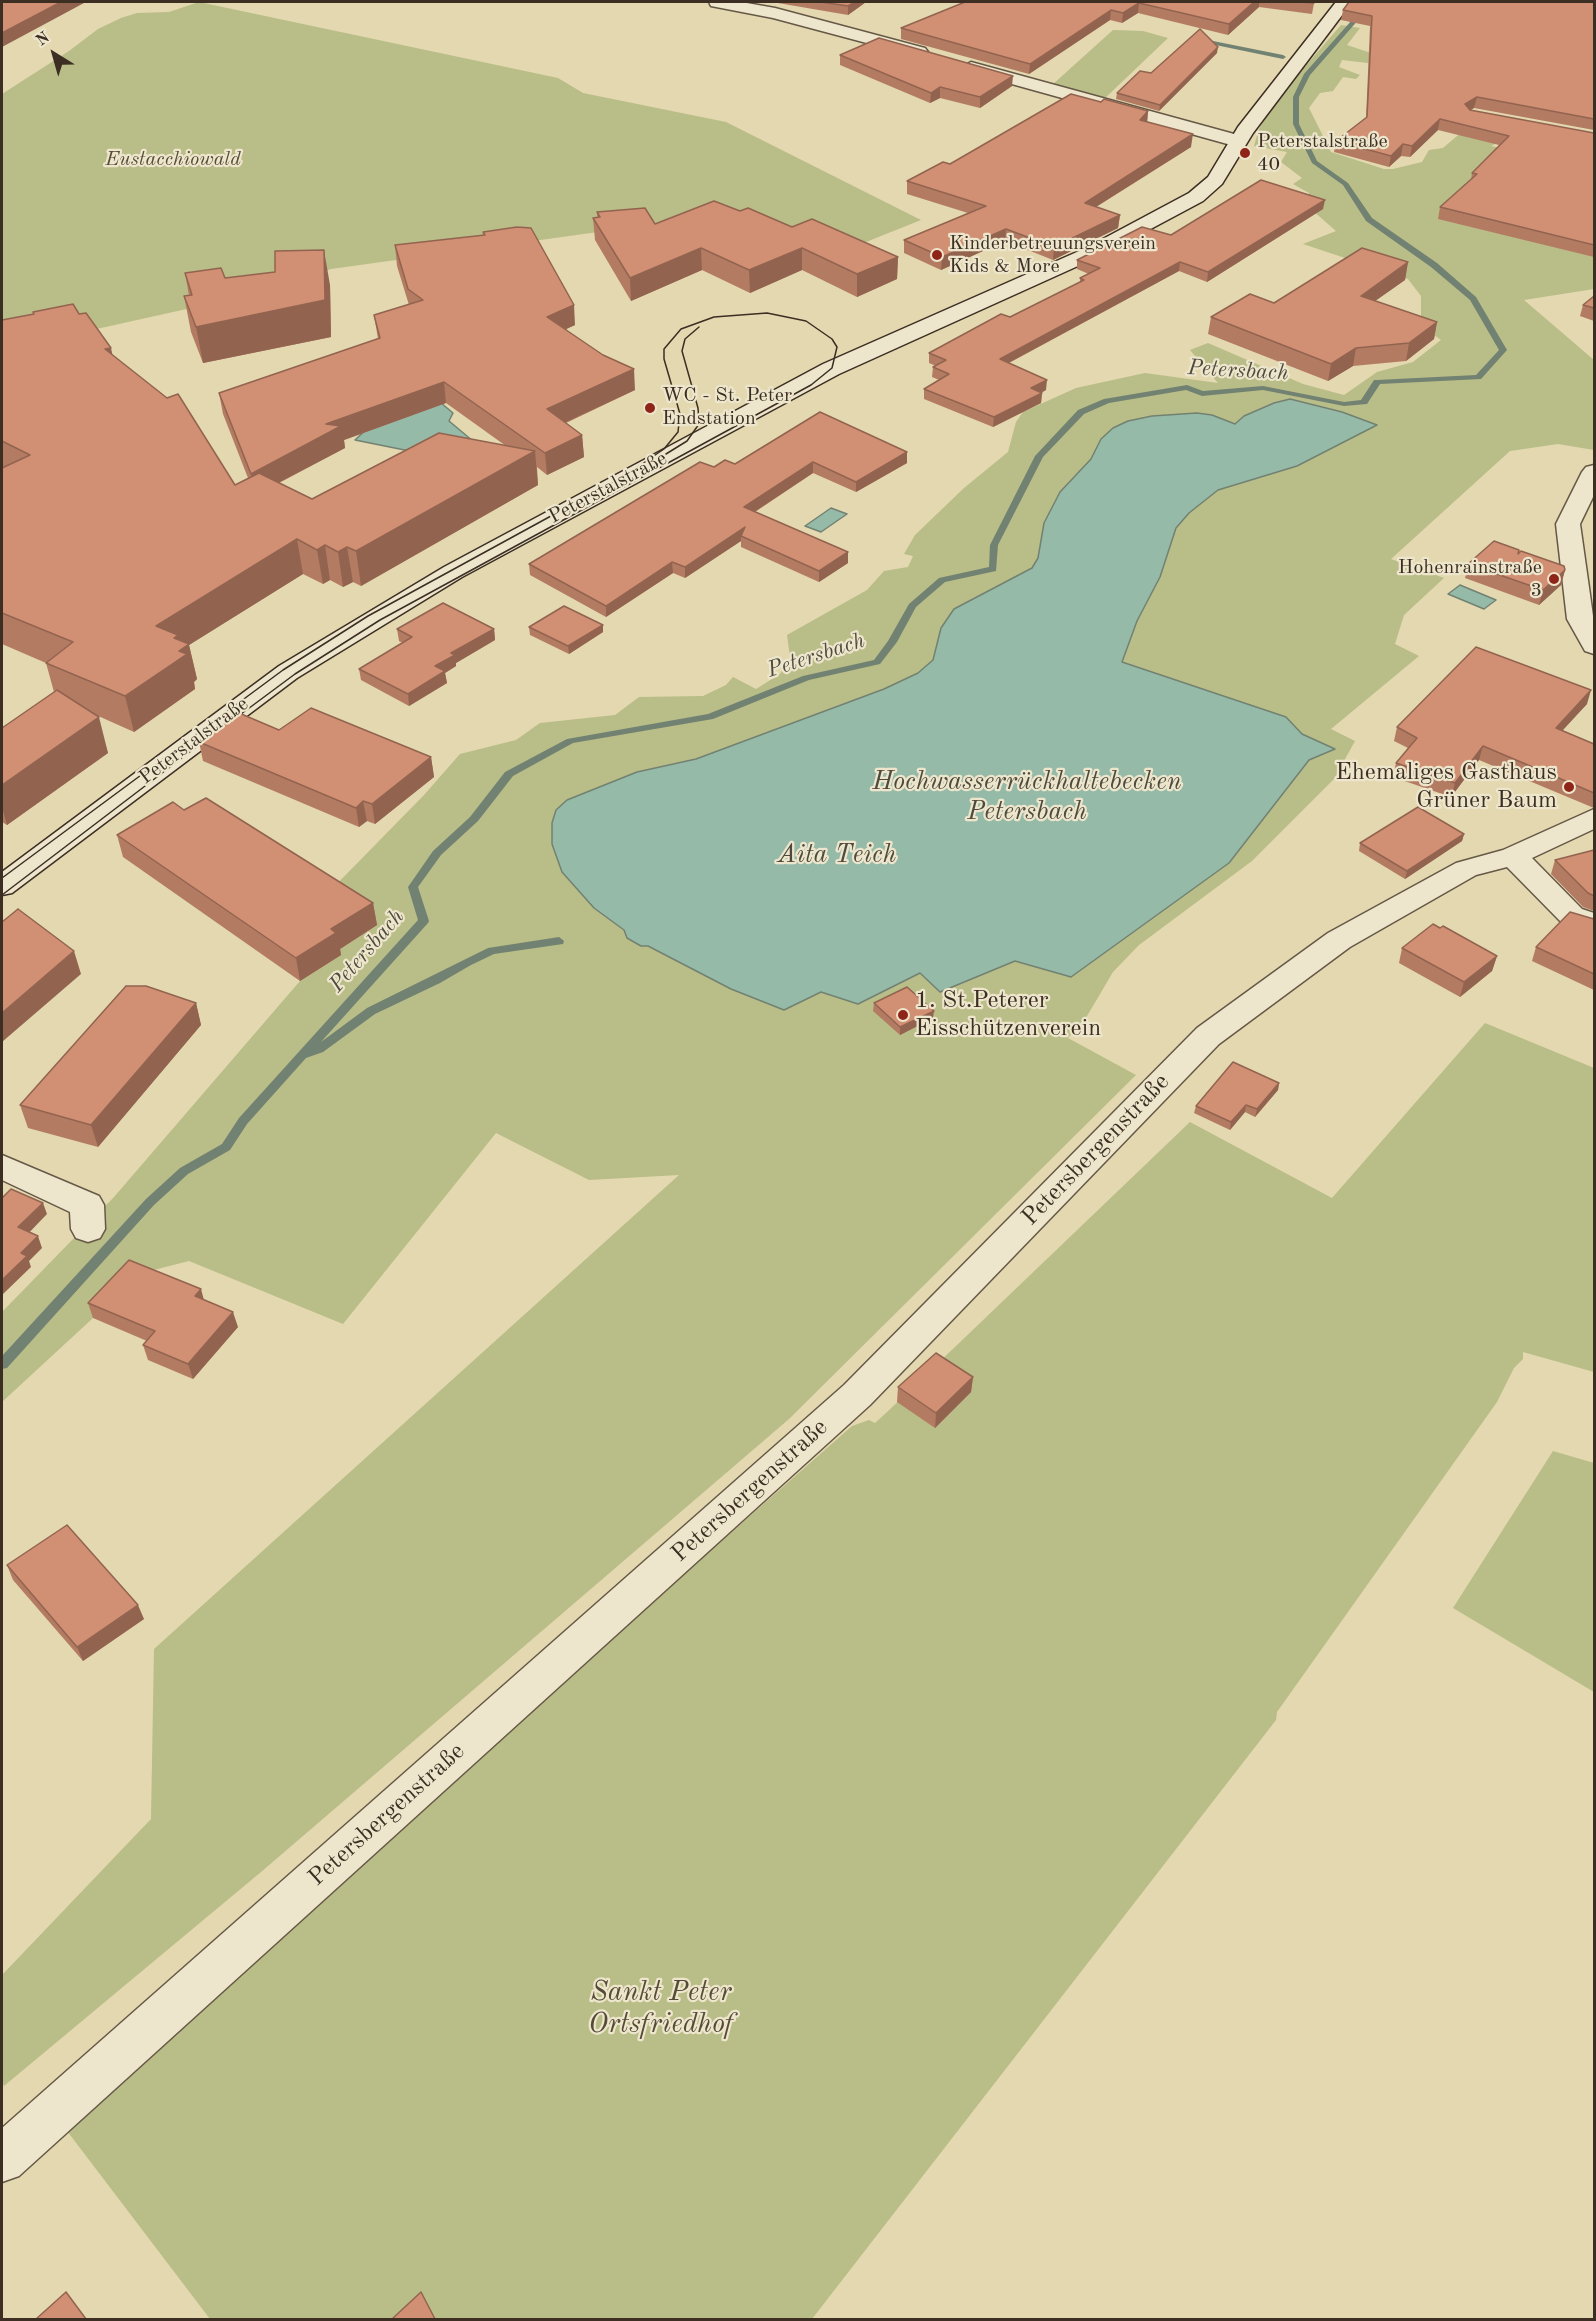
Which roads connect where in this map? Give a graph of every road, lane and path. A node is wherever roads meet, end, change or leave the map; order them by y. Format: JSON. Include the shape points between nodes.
{"nodes":[{"id":1,"x":717,"y":2,"type":"edge"},
{"id":2,"x":1344,"y":2,"type":"edge"},
{"id":3,"x":935,"y":56,"type":"edge"},
{"id":4,"x":957,"y":63,"type":"edge"},
{"id":5,"x":1238,"y":141,"type":"junction"},
{"id":6,"x":1594,"y":472,"type":"edge"},
{"id":7,"x":1594,"y":646,"type":"edge"},
{"id":8,"x":1594,"y":818,"type":"edge"},
{"id":9,"x":1513,"y":856,"type":"junction"},
{"id":10,"x":2,"y":886,"type":"edge"},
{"id":11,"x":1594,"y":923,"type":"edge"},
{"id":12,"x":2,"y":1167,"type":"edge"},
{"id":13,"x":88,"y":1229,"type":"dead end"},
{"id":14,"x":2,"y":2159,"type":"edge"}],
"edges":[{"from":1,"to":3,"type":"street","via":[[775,13]]},
{"from":2,"to":5,"type":"street","name":"Peterstalstraße"},
{"from":4,"to":5,"type":"street"},
{"from":5,"to":10,"type":"street","name":"Peterstalstraße","via":[[1215,180],[1196,197],[1139,229],[831,369],[373,618],[255,696]]},
{"from":6,"to":7,"type":"street","via":[[1568,524],[1580,619]]},
{"from":8,"to":9,"type":"street","name":"Petersbergenstraße"},
{"from":9,"to":11,"type":"street","via":[[1572,916]]},
{"from":9,"to":14,"type":"street","name":"Petersbergenstraße","via":[[1466,869],[1339,940],[1208,1036],[857,1395]]},
{"from":12,"to":13,"type":"street","via":[[87,1205]]}]}
